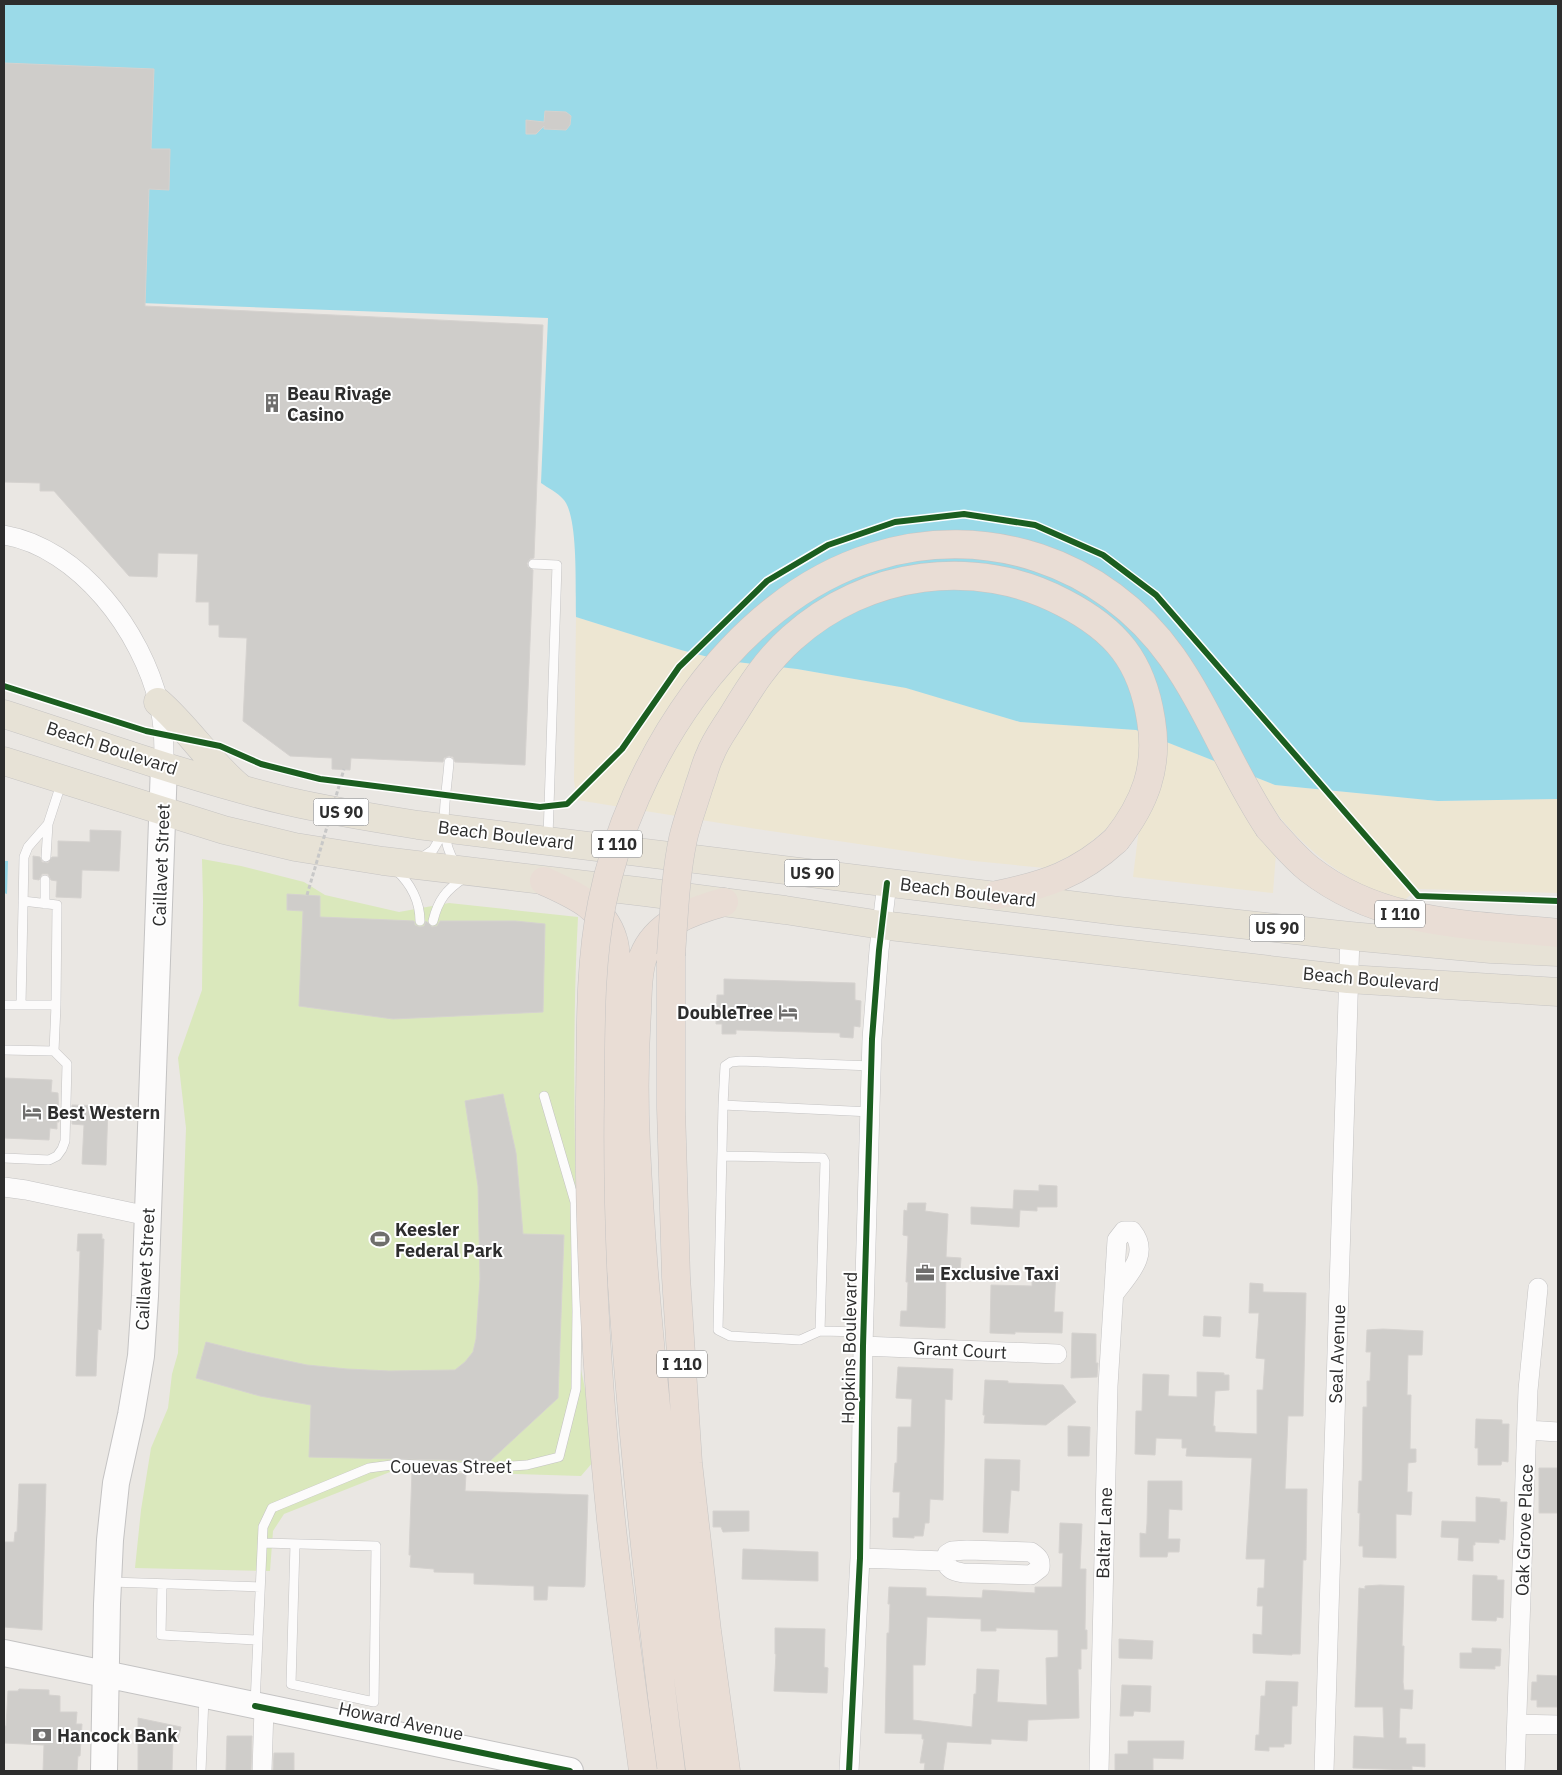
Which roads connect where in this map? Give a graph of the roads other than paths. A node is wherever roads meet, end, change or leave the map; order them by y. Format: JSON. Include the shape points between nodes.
{"nodes":[{"id":1,"x":4,"y":535,"type":"edge"},
{"id":2,"x":533,"y":564,"type":"dead end"},
{"id":3,"x":158,"y":702,"type":"junction"},
{"id":4,"x":4,"y":714,"type":"edge"},
{"id":5,"x":4,"y":761,"type":"edge"},
{"id":6,"x":449,"y":762,"type":"dead end"},
{"id":7,"x":164,"y":765,"type":"junction"},
{"id":8,"x":63,"y":779,"type":"junction"},
{"id":9,"x":240,"y":788,"type":"junction"},
{"id":10,"x":163,"y":810,"type":"junction"},
{"id":11,"x":48,"y":824,"type":"junction"},
{"id":12,"x":444,"y":828,"type":"junction"},
{"id":13,"x":548,"y":840,"type":"junction"},
{"id":14,"x":46,"y":857,"type":"dead end"},
{"id":15,"x":395,"y":863,"type":"junction"},
{"id":16,"x":468,"y":872,"type":"junction"},
{"id":17,"x":45,"y":880,"type":"dead end"},
{"id":18,"x":544,"y":881,"type":"junction"},
{"id":19,"x":887,"y":883,"type":"junction"},
{"id":20,"x":997,"y":895,"type":"junction"},
{"id":21,"x":23,"y":901,"type":"junction"},
{"id":22,"x":724,"y":902,"type":"junction"},
{"id":23,"x":45,"y":904,"type":"junction"},
{"id":24,"x":420,"y":921,"type":"dead end"},
{"id":25,"x":433,"y":921,"type":"dead end"},
{"id":26,"x":881,"y":925,"type":"junction"},
{"id":27,"x":1558,"y":933,"type":"edge"},
{"id":28,"x":1350,"y":936,"type":"junction"},
{"id":29,"x":1558,"y":952,"type":"edge"},
{"id":30,"x":1348,"y":979,"type":"junction"},
{"id":31,"x":1558,"y":992,"type":"edge"},
{"id":32,"x":4,"y":1005,"type":"edge"},
{"id":33,"x":21,"y":1005,"type":"junction"},
{"id":34,"x":56,"y":1005,"type":"junction"},
{"id":35,"x":4,"y":1050,"type":"edge"},
{"id":36,"x":54,"y":1051,"type":"junction"},
{"id":37,"x":872,"y":1066,"type":"junction"},
{"id":38,"x":544,"y":1096,"type":"dead end"},
{"id":39,"x":723,"y":1105,"type":"junction"},
{"id":40,"x":871,"y":1112,"type":"junction"},
{"id":41,"x":722,"y":1156,"type":"junction"},
{"id":42,"x":4,"y":1158,"type":"edge"},
{"id":43,"x":4,"y":1187,"type":"edge"},
{"id":44,"x":148,"y":1216,"type":"junction"},
{"id":45,"x":1538,"y":1288,"type":"dead end"},
{"id":46,"x":1114,"y":1294,"type":"dead end"},
{"id":47,"x":820,"y":1331,"type":"junction"},
{"id":48,"x":863,"y":1339,"type":"junction"},
{"id":49,"x":1057,"y":1354,"type":"dead end"},
{"id":50,"x":1527,"y":1430,"type":"junction"},
{"id":51,"x":1558,"y":1432,"type":"edge"},
{"id":52,"x":650,"y":1483,"type":"junction"},
{"id":53,"x":262,"y":1543,"type":"junction"},
{"id":54,"x":295,"y":1544,"type":"junction"},
{"id":55,"x":860,"y":1558,"type":"junction"},
{"id":56,"x":945,"y":1561,"type":"dead end"},
{"id":57,"x":108,"y":1582,"type":"junction"},
{"id":58,"x":162,"y":1584,"type":"junction"},
{"id":59,"x":260,"y":1587,"type":"junction"},
{"id":60,"x":258,"y":1640,"type":"junction"},
{"id":61,"x":4,"y":1653,"type":"edge"},
{"id":62,"x":105,"y":1673,"type":"junction"},
{"id":63,"x":204,"y":1694,"type":"junction"},
{"id":64,"x":260,"y":1707,"type":"junction"},
{"id":65,"x":1517,"y":1724,"type":"junction"},
{"id":66,"x":1558,"y":1725,"type":"edge"},
{"id":67,"x":541,"y":1768,"type":"edge"},
{"id":68,"x":104,"y":1771,"type":"edge"},
{"id":69,"x":201,"y":1771,"type":"edge"},
{"id":70,"x":262,"y":1771,"type":"edge"},
{"id":71,"x":570,"y":1771,"type":"edge"},
{"id":72,"x":643,"y":1771,"type":"edge"},
{"id":73,"x":672,"y":1771,"type":"edge"},
{"id":74,"x":700,"y":1771,"type":"edge"},
{"id":75,"x":726,"y":1771,"type":"edge"},
{"id":76,"x":849,"y":1771,"type":"edge"},
{"id":77,"x":1099,"y":1771,"type":"edge"},
{"id":78,"x":1324,"y":1771,"type":"edge"},
{"id":79,"x":1515,"y":1771,"type":"edge"}],
"edges":[{"from":1,"to":3,"type":"street","via":[[38,545],[59,556],[115,610],[139,651]]},
{"from":2,"to":13,"type":"lane","via":[[558,565]]},
{"from":3,"to":7,"type":"street","via":[[164,734]]},
{"from":3,"to":9,"type":"main road"},
{"from":4,"to":7,"type":"main road","name":"Beach Boulevard","number":"US 90"},
{"from":5,"to":8,"type":"main road","name":"Beach Boulevard","number":"US 90"},
{"from":6,"to":12,"type":"lane"},
{"from":7,"to":9,"type":"main road","name":"Beach Boulevard","number":"US 90"},
{"from":7,"to":10,"type":"main road","name":"Caillavet Street"},
{"from":8,"to":10,"type":"main road","name":"Beach Boulevard","number":"US 90"},
{"from":8,"to":11,"type":"lane"},
{"from":9,"to":12,"type":"main road","name":"Beach Boulevard","number":"US 90","via":[[326,809]]},
{"from":10,"to":15,"type":"main road","name":"Beach Boulevard","number":"US 90","via":[[255,838]]},
{"from":10,"to":44,"type":"main road","name":"Caillavet Street"},
{"from":11,"to":14,"type":"lane"},
{"from":11,"to":21,"type":"lane","via":[[24,857]]},
{"from":12,"to":13,"type":"main road","name":"Beach Boulevard","number":"US 90"},
{"from":12,"to":15,"type":"lane","via":[[432,850],[421,858]]},
{"from":12,"to":16,"type":"lane","via":[[453,860]]},
{"from":13,"to":19,"type":"main road","name":"Beach Boulevard","number":"US 90"},
{"from":15,"to":16,"type":"main road","name":"Beach Boulevard","number":"US 90"},
{"from":15,"to":24,"type":"lane","via":[[418,903]]},
{"from":16,"to":18,"type":"main road","name":"Beach Boulevard","number":"US 90"},
{"from":16,"to":25,"type":"lane","via":[[441,898]]},
{"from":17,"to":23,"type":"lane"},
{"from":18,"to":22,"type":"main road","name":"Beach Boulevard","number":"US 90"},
{"from":18,"to":52,"type":"highway","via":[[597,911],[611,932],[616,949],[613,1019],[621,1290]]},
{"from":19,"to":20,"type":"main road","name":"Beach Boulevard","number":"US 90"},
{"from":19,"to":26,"type":"street","name":"Hopkins Boulevard"},
{"from":20,"to":28,"type":"main road","name":"Beach Boulevard","number":"US 90"},
{"from":20,"to":75,"type":"highway","number":"I 110","bridge":true,"via":[[1070,873],[1116,840],[1136,812],[1145,794],[1154,760],[1148,700],[1136,666],[1125,650],[1096,622],[1059,600],[1013,582],[965,576],[915,578],[890,583],[840,604],[807,626],[778,652],[752,685],[710,754],[683,838],[676,891],[671,955],[676,1277],[688,1463]]},
{"from":21,"to":23,"type":"lane"},
{"from":21,"to":33,"type":"lane"},
{"from":22,"to":26,"type":"main road","name":"Beach Boulevard","number":"US 90"},
{"from":22,"to":52,"type":"highway","via":[[684,916],[657,935],[643,957],[638,986],[635,1105],[647,1315]]},
{"from":23,"to":34,"type":"lane","via":[[57,905]]},
{"from":26,"to":30,"type":"main road","name":"Beach Boulevard","number":"US 90"},
{"from":26,"to":37,"type":"street","name":"Hopkins Boulevard"},
{"from":27,"to":72,"type":"highway","number":"I 110","bridge":true,"via":[[1398,914],[1348,894],[1307,868],[1269,828],[1189,684],[1154,633],[1121,603],[1058,565],[1008,549],[983,545],[930,545],[886,552],[840,568],[794,596],[766,618],[728,655],[687,704],[650,764],[619,837],[596,938],[589,1173],[599,1362],[611,1520]]},
{"from":28,"to":29,"type":"main road","name":"Beach Boulevard","number":"US 90"},
{"from":28,"to":30,"type":"street","name":"Seal Avenue"},
{"from":30,"to":31,"type":"main road","name":"Beach Boulevard","number":"US 90"},
{"from":30,"to":78,"type":"street","name":"Seal Avenue"},
{"from":32,"to":33,"type":"lane"},
{"from":33,"to":34,"type":"lane"},
{"from":34,"to":36,"type":"lane"},
{"from":35,"to":36,"type":"lane"},
{"from":36,"to":42,"type":"lane","via":[[67,1064],[65,1141],[62,1149],[49,1160]]},
{"from":37,"to":39,"type":"lane","via":[[731,1062],[725,1066]]},
{"from":37,"to":40,"type":"street","name":"Hopkins Boulevard"},
{"from":38,"to":53,"type":"lane","name":"Couevas Street","via":[[575,1202],[576,1389],[559,1457],[481,1468],[399,1464],[369,1468],[272,1508],[263,1528]]},
{"from":39,"to":40,"type":"lane"},
{"from":39,"to":41,"type":"lane"},
{"from":40,"to":48,"type":"street","name":"Hopkins Boulevard"},
{"from":41,"to":47,"type":"lane","via":[[823,1158],[826,1162]]},
{"from":41,"to":47,"type":"lane","via":[[718,1330],[730,1336],[800,1340]]},
{"from":43,"to":44,"type":"street"},
{"from":44,"to":57,"type":"main road","name":"Caillavet Street","via":[[141,1356],[116,1483]]},
{"from":45,"to":50,"type":"street","name":"Oak Grove Place"},
{"from":46,"to":77,"type":"street","name":"Baltar Lane","via":[[1108,1396]]},
{"from":47,"to":48,"type":"lane"},
{"from":48,"to":49,"type":"street","name":"Grant Court"},
{"from":48,"to":55,"type":"street","name":"Hopkins Boulevard"},
{"from":50,"to":51,"type":"street"},
{"from":50,"to":65,"type":"street","name":"Oak Grove Place"},
{"from":52,"to":73,"type":"highway","via":[[655,1645]]},
{"from":52,"to":74,"type":"highway"},
{"from":53,"to":54,"type":"lane"},
{"from":53,"to":59,"type":"lane","name":"Couevas Street"},
{"from":54,"to":54,"type":"lane","via":[[376,1546],[374,1702],[291,1684]]},
{"from":55,"to":56,"type":"street"},
{"from":55,"to":76,"type":"street","name":"Hopkins Boulevard"},
{"from":57,"to":58,"type":"lane"},
{"from":57,"to":62,"type":"main road","name":"Caillavet Street"},
{"from":58,"to":59,"type":"lane"},
{"from":58,"to":60,"type":"lane","via":[[161,1635]]},
{"from":59,"to":60,"type":"lane","name":"Couevas Street"},
{"from":60,"to":64,"type":"lane","name":"Couevas Street"},
{"from":61,"to":62,"type":"main road","name":"Howard Avenue"},
{"from":62,"to":63,"type":"main road","name":"Howard Avenue"},
{"from":62,"to":68,"type":"main road","name":"Caillavet Street"},
{"from":63,"to":64,"type":"main road","name":"Howard Avenue"},
{"from":63,"to":69,"type":"lane"},
{"from":64,"to":67,"type":"main road","name":"Howard Avenue"},
{"from":64,"to":70,"type":"street","name":"Couevas Street"},
{"from":65,"to":66,"type":"street"},
{"from":65,"to":79,"type":"street","name":"Oak Grove Place"},
{"from":67,"to":71,"type":"main road","name":"Howard Avenue"}]}
